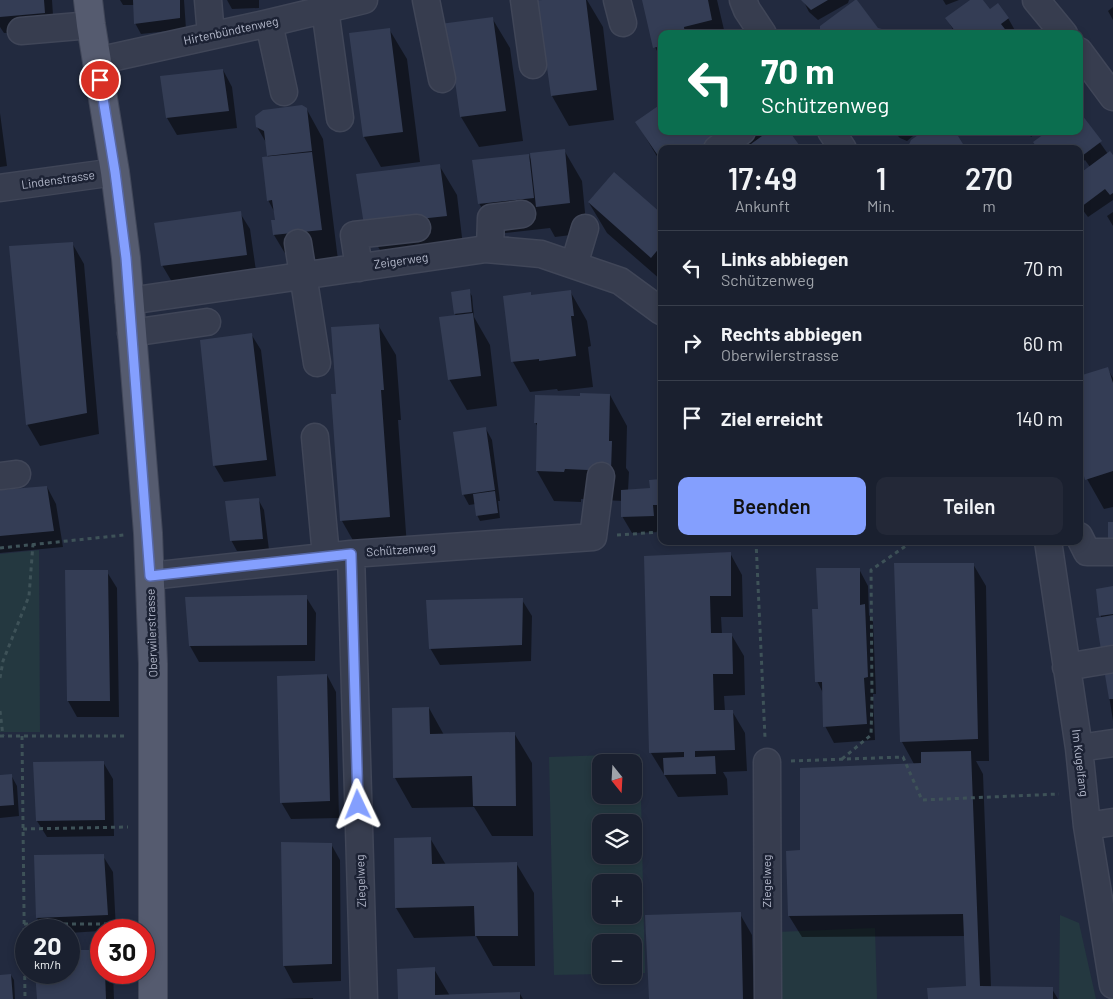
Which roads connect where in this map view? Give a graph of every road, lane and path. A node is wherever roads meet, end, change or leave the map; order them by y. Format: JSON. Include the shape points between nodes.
{"nodes":[{"id":1,"x":208,"y":0,"type":"edge"},
{"id":2,"x":364,"y":0,"type":"edge"},
{"id":3,"x":426,"y":0,"type":"edge"},
{"id":4,"x":524,"y":0,"type":"edge"},
{"id":5,"x":743,"y":0,"type":"edge"},
{"id":6,"x":1036,"y":0,"type":"edge"},
{"id":7,"x":325,"y":9,"type":"junction"},
{"id":8,"x":89,"y":13,"type":"edge"},
{"id":9,"x":269,"y":23,"type":"junction"},
{"id":10,"x":760,"y":30,"type":"edge"},
{"id":11,"x":1061,"y":30,"type":"edge"},
{"id":12,"x":21,"y":31,"type":"dead end"},
{"id":13,"x":211,"y":35,"type":"junction"},
{"id":14,"x":97,"y":61,"type":"junction"},
{"id":15,"x":533,"y":65,"type":"dead end"},
{"id":16,"x":1084,"y":68,"type":"edge"},
{"id":17,"x":442,"y":79,"type":"dead end"},
{"id":18,"x":284,"y":92,"type":"dead end"},
{"id":19,"x":1113,"y":97,"type":"edge"},
{"id":20,"x":340,"y":118,"type":"dead end"},
{"id":21,"x":736,"y":135,"type":"edge"},
{"id":22,"x":723,"y":145,"type":"edge"},
{"id":23,"x":115,"y":172,"type":"junction"},
{"id":24,"x":0,"y":188,"type":"edge"},
{"id":25,"x":522,"y":214,"type":"dead end"},
{"id":26,"x":417,"y":228,"type":"dead end"},
{"id":27,"x":585,"y":228,"type":"dead end"},
{"id":28,"x":298,"y":243,"type":"dead end"},
{"id":29,"x":490,"y":249,"type":"junction"},
{"id":30,"x":574,"y":265,"type":"junction"},
{"id":31,"x":359,"y":268,"type":"junction"},
{"id":32,"x":303,"y":276,"type":"junction"},
{"id":33,"x":129,"y":301,"type":"junction"},
{"id":34,"x":658,"y":309,"type":"edge"},
{"id":35,"x":206,"y":322,"type":"dead end"},
{"id":36,"x":131,"y":333,"type":"junction"},
{"id":37,"x":317,"y":363,"type":"dead end"},
{"id":38,"x":315,"y":437,"type":"dead end"},
{"id":39,"x":601,"y":476,"type":"dead end"},
{"id":40,"x":658,"y":532,"type":"edge"},
{"id":41,"x":148,"y":533,"type":"junction"},
{"id":42,"x":593,"y":537,"type":"junction"},
{"id":43,"x":33,"y":544,"type":"junction"},
{"id":44,"x":1083,"y":544,"type":"edge"},
{"id":45,"x":756,"y":545,"type":"edge"},
{"id":46,"x":906,"y":545,"type":"edge"},
{"id":47,"x":1049,"y":545,"type":"edge"},
{"id":48,"x":0,"y":548,"type":"edge"},
{"id":49,"x":1113,"y":552,"type":"edge"},
{"id":50,"x":338,"y":555,"type":"junction"},
{"id":51,"x":150,"y":576,"type":"junction"},
{"id":52,"x":1113,"y":659,"type":"edge"},
{"id":53,"x":1066,"y":667,"type":"junction"},
{"id":54,"x":0,"y":678,"type":"edge"},
{"id":55,"x":0,"y":712,"type":"edge"},
{"id":56,"x":154,"y":735,"type":"junction"},
{"id":57,"x":2,"y":736,"type":"edge"},
{"id":58,"x":22,"y":736,"type":"junction"},
{"id":59,"x":1113,"y":743,"type":"edge"},
{"id":60,"x":1079,"y":748,"type":"junction"},
{"id":61,"x":842,"y":759,"type":"junction"},
{"id":62,"x":766,"y":762,"type":"junction"},
{"id":63,"x":1084,"y":792,"type":"junction"},
{"id":64,"x":1113,"y":822,"type":"edge"},
{"id":65,"x":154,"y":826,"type":"junction"},
{"id":66,"x":1088,"y":826,"type":"junction"},
{"id":67,"x":23,"y":829,"type":"junction"},
{"id":68,"x":24,"y":919,"type":"edge"},
{"id":69,"x":154,"y":919,"type":"edge"},
{"id":70,"x":1111,"y":956,"type":"edge"},
{"id":71,"x":25,"y":984,"type":"edge"},
{"id":72,"x":153,"y":984,"type":"edge"},
{"id":73,"x":1113,"y":985,"type":"edge"},
{"id":74,"x":25,"y":999,"type":"edge"},
{"id":75,"x":153,"y":999,"type":"edge"},
{"id":76,"x":364,"y":999,"type":"edge"},
{"id":77,"x":768,"y":999,"type":"edge"}],
"edges":[{"from":1,"to":13,"type":"street"},
{"from":2,"to":7,"type":"street","name":"Hirtenbündtenweg"},
{"from":3,"to":17,"type":"street"},
{"from":4,"to":15,"type":"street"},
{"from":5,"to":10,"type":"street"},
{"from":6,"to":11,"type":"street"},
{"from":7,"to":9,"type":"street","name":"Hirtenbündtenweg"},
{"from":7,"to":20,"type":"street"},
{"from":8,"to":12,"type":"street"},
{"from":8,"to":14,"type":"main road","name":"Oberwilerstrasse"},
{"from":9,"to":13,"type":"street","name":"Hirtenbündtenweg"},
{"from":9,"to":18,"type":"street"},
{"from":13,"to":14,"type":"street","name":"Hirtenbündtenweg"},
{"from":14,"to":23,"type":"main road","name":"Oberwilerstrasse"},
{"from":16,"to":19,"type":"street"},
{"from":21,"to":22,"type":"street"},
{"from":23,"to":24,"type":"street","name":"Lindenstrasse"},
{"from":23,"to":33,"type":"main road","name":"Oberwilerstrasse"},
{"from":25,"to":29,"type":"street","via":[[491,218]]},
{"from":26,"to":31,"type":"street","via":[[354,235]]},
{"from":27,"to":30,"type":"street"},
{"from":28,"to":32,"type":"street"},
{"from":29,"to":30,"type":"street","name":"Zeigerweg","via":[[541,254]]},
{"from":29,"to":31,"type":"street","name":"Zeigerweg"},
{"from":30,"to":34,"type":"street","name":"Zeigerweg","via":[[620,281]]},
{"from":31,"to":32,"type":"street","name":"Zeigerweg"},
{"from":32,"to":33,"type":"street","name":"Zeigerweg"},
{"from":32,"to":37,"type":"street"},
{"from":33,"to":36,"type":"main road","name":"Oberwilerstrasse"},
{"from":35,"to":36,"type":"street"},
{"from":36,"to":41,"type":"main road","name":"Oberwilerstrasse"},
{"from":38,"to":50,"type":"street","name":"Ziegelweg"},
{"from":39,"to":42,"type":"street"},
{"from":40,"to":42,"type":"path"},
{"from":41,"to":43,"type":"path"},
{"from":41,"to":51,"type":"main road","name":"Oberwilerstrasse"},
{"from":42,"to":50,"type":"street","name":"Schützenweg"},
{"from":43,"to":48,"type":"path"},
{"from":43,"to":54,"type":"path","via":[[29,596],[3,662]]},
{"from":44,"to":49,"type":"street","via":[[1087,552]]},
{"from":45,"to":62,"type":"path"},
{"from":46,"to":61,"type":"path","via":[[870,570],[871,735]]},
{"from":47,"to":53,"type":"street","name":"Im Kugelfang"},
{"from":50,"to":51,"type":"street","name":"Schützenweg"},
{"from":50,"to":76,"type":"street","name":"Ziegelweg"},
{"from":51,"to":56,"type":"main road","name":"Oberwilerstrasse"},
{"from":52,"to":53,"type":"street"},
{"from":53,"to":60,"type":"street","name":"Im Kugelfang"},
{"from":55,"to":57,"type":"path"},
{"from":56,"to":58,"type":"path"},
{"from":56,"to":65,"type":"main road","name":"Oberwilerstrasse"},
{"from":57,"to":58,"type":"path"},
{"from":58,"to":67,"type":"path"},
{"from":59,"to":60,"type":"street"},
{"from":60,"to":63,"type":"street","name":"Im Kugelfang"},
{"from":61,"to":62,"type":"path"},
{"from":61,"to":63,"type":"path","via":[[903,757],[922,800]]},
{"from":62,"to":77,"type":"street","name":"Ziegelweg"},
{"from":63,"to":66,"type":"street","name":"Im Kugelfang"},
{"from":64,"to":66,"type":"street"},
{"from":65,"to":67,"type":"path"},
{"from":65,"to":69,"type":"main road","name":"Oberwilerstrasse"},
{"from":66,"to":70,"type":"street","name":"Im Kugelfang"},
{"from":67,"to":68,"type":"path"},
{"from":70,"to":73,"type":"street","name":"Im Kugelfang"},
{"from":71,"to":74,"type":"path"},
{"from":72,"to":75,"type":"main road","name":"Oberwilerstrasse"}]}
